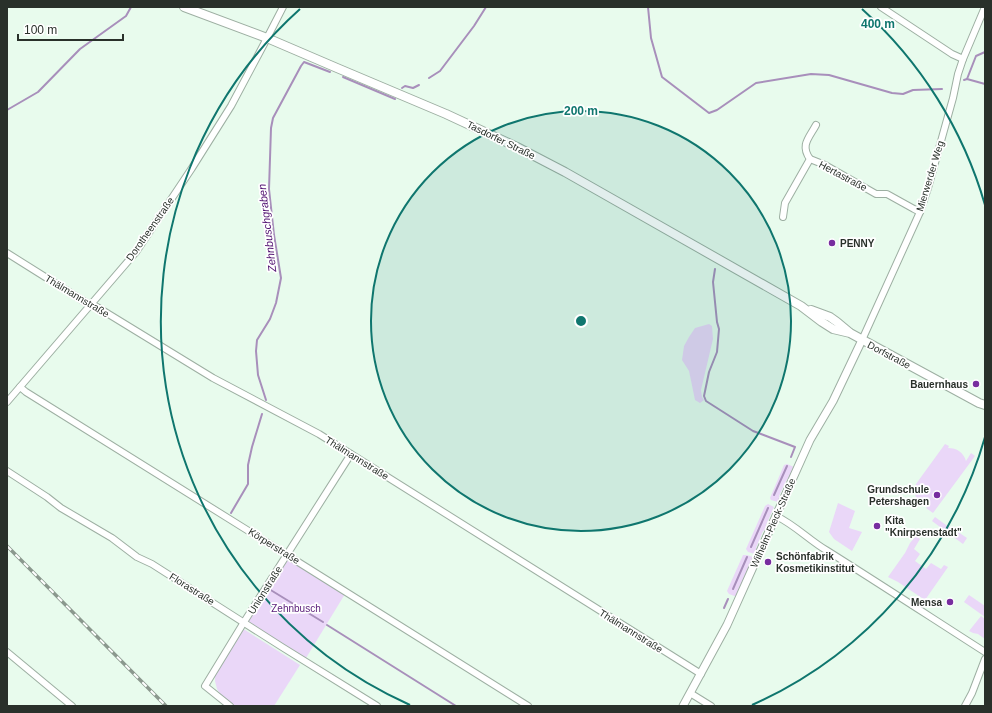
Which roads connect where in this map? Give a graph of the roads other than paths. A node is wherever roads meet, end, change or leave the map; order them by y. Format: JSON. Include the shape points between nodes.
{"nodes":[{"id":1,"x":184,"y":7,"type":"edge"},
{"id":2,"x":282,"y":7,"type":"edge"},
{"id":3,"x":881,"y":7,"type":"edge"},
{"id":4,"x":985,"y":7,"type":"edge"},
{"id":5,"x":267,"y":38,"type":"junction"},
{"id":6,"x":963,"y":59,"type":"junction"},
{"id":7,"x":816,"y":125,"type":"dead end"},
{"id":8,"x":810,"y":159,"type":"junction"},
{"id":9,"x":920,"y":212,"type":"junction"},
{"id":10,"x":783,"y":217,"type":"dead end"},
{"id":11,"x":7,"y":253,"type":"edge"},
{"id":12,"x":91,"y":304,"type":"junction"},
{"id":13,"x":862,"y":340,"type":"junction"},
{"id":14,"x":20,"y":387,"type":"junction"},
{"id":15,"x":7,"y":402,"type":"edge"},
{"id":16,"x":983,"y":406,"type":"edge"},
{"id":17,"x":351,"y":454,"type":"junction"},
{"id":18,"x":7,"y":472,"type":"edge"},
{"id":19,"x":776,"y":516,"type":"junction"},
{"id":20,"x":288,"y":555,"type":"junction"},
{"id":21,"x":244,"y":622,"type":"junction"},
{"id":22,"x":7,"y":652,"type":"edge"},
{"id":23,"x":985,"y":652,"type":"edge"},
{"id":24,"x":985,"y":659,"type":"edge"},
{"id":25,"x":701,"y":674,"type":"junction"},
{"id":26,"x":690,"y":693,"type":"junction"},
{"id":27,"x":72,"y":706,"type":"edge"},
{"id":28,"x":230,"y":706,"type":"edge"},
{"id":29,"x":377,"y":706,"type":"edge"},
{"id":30,"x":528,"y":706,"type":"edge"},
{"id":31,"x":683,"y":706,"type":"edge"},
{"id":32,"x":712,"y":706,"type":"edge"},
{"id":33,"x":965,"y":706,"type":"edge"}],
"edges":[{"from":1,"to":5,"type":"main road","name":"Tasdorfer Straße"},
{"from":2,"to":5,"type":"street","name":"Dorotheenstraße"},
{"from":3,"to":6,"type":"street"},
{"from":4,"to":6,"type":"street","name":"Mierwerder Weg"},
{"from":5,"to":12,"type":"street","name":"Dorotheenstraße","via":[[231,106],[162,214],[136,252]]},
{"from":5,"to":13,"type":"main road","name":"Tasdorfer Straße","via":[[517,147],[801,306],[830,317]]},
{"from":6,"to":9,"type":"street","name":"Mierwerder Weg"},
{"from":7,"to":8,"type":"street","name":"Hertastraße","via":[[806,142],[805,148]]},
{"from":8,"to":9,"type":"street","name":"Hertastraße","via":[[876,194],[887,194]]},
{"from":8,"to":10,"type":"street","name":"Hertastraße","via":[[784,203]]},
{"from":9,"to":13,"type":"street","name":"Mierwerder Weg"},
{"from":11,"to":12,"type":"street","name":"Thälmannstraße"},
{"from":12,"to":14,"type":"street","name":"Dorotheenstraße"},
{"from":12,"to":17,"type":"street","name":"Thälmannstraße","via":[[213,378],[319,434]]},
{"from":13,"to":16,"type":"main road","name":"Dorfstraße"},
{"from":13,"to":19,"type":"street","name":"Wilhelm-Pieck-Straße","via":[[833,401],[810,440]]},
{"from":14,"to":15,"type":"street","name":"Dorotheenstraße"},
{"from":14,"to":20,"type":"street","name":"Körperstraße"},
{"from":17,"to":20,"type":"street","name":"Unionstraße"},
{"from":17,"to":25,"type":"street","name":"Thälmannstraße"},
{"from":18,"to":21,"type":"street","name":"Florastraße","via":[[70,514],[94,526],[137,557]]},
{"from":19,"to":23,"type":"street"},
{"from":19,"to":25,"type":"street","name":"Wilhelm-Pieck-Straße","via":[[727,624]]},
{"from":20,"to":21,"type":"street","name":"Unionstraße"},
{"from":20,"to":30,"type":"street","name":"Körperstraße"},
{"from":21,"to":28,"type":"street","name":"Unionstraße","via":[[205,686]]},
{"from":21,"to":29,"type":"street","name":"Florastraße"},
{"from":22,"to":27,"type":"street"},
{"from":24,"to":33,"type":"street"},
{"from":25,"to":26,"type":"street","name":"Wilhelm-Pieck-Straße"},
{"from":26,"to":31,"type":"street","name":"Wilhelm-Pieck-Straße"},
{"from":26,"to":32,"type":"street"}]}
